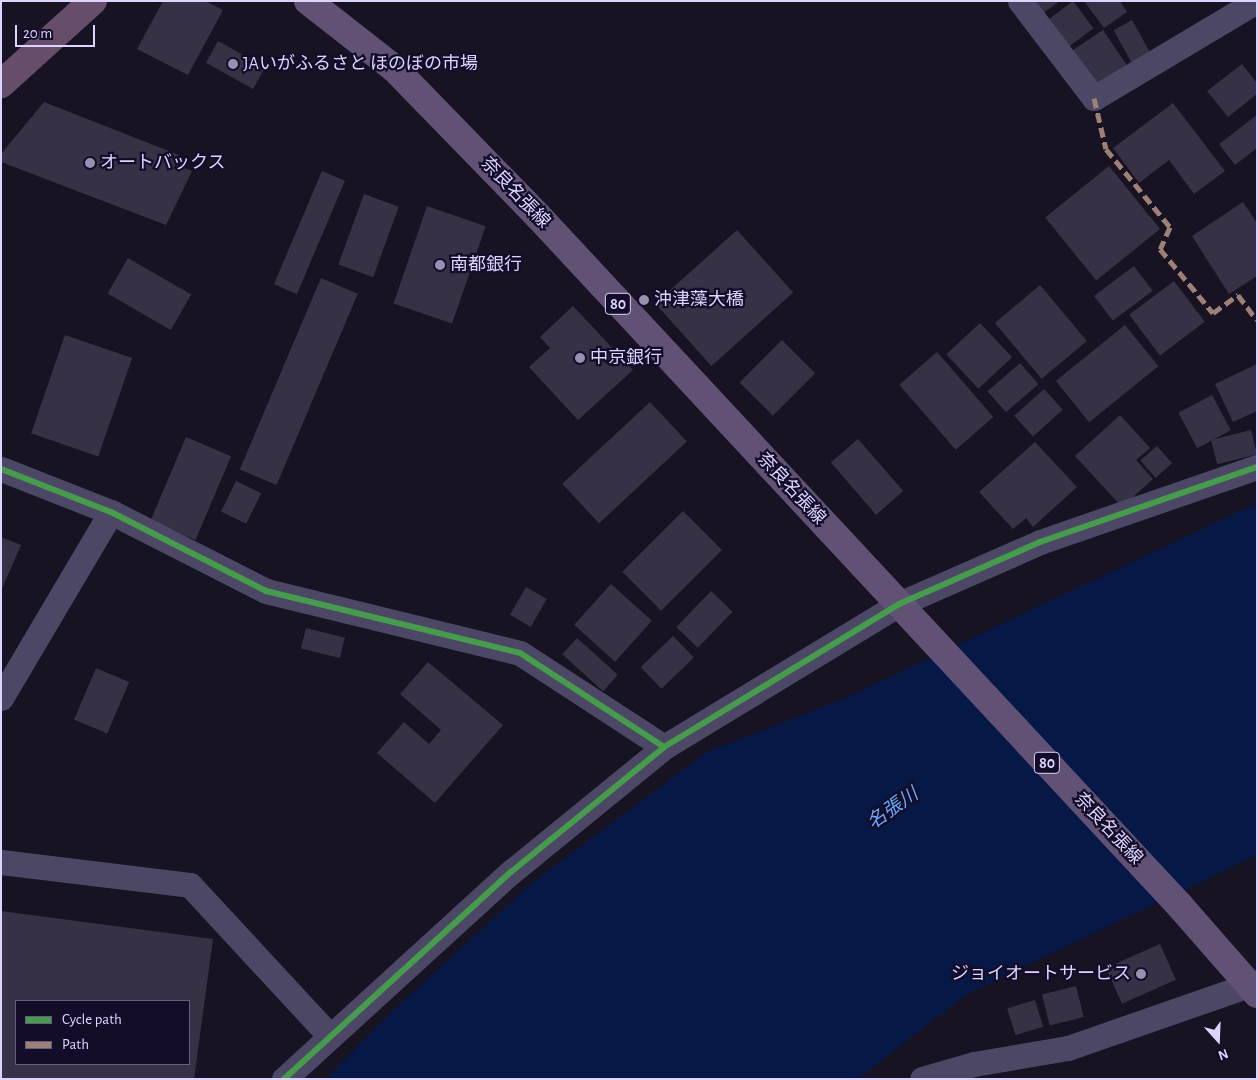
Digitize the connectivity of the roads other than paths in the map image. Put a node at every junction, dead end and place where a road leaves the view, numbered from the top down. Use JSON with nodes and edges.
{"nodes":[{"id":1,"x":93,"y":1,"type":"edge"},
{"id":2,"x":308,"y":1,"type":"edge"},
{"id":3,"x":1020,"y":1,"type":"edge"},
{"id":4,"x":1257,"y":1,"type":"edge"},
{"id":5,"x":1,"y":84,"type":"edge"},
{"id":6,"x":1257,"y":467,"type":"edge"},
{"id":7,"x":1,"y":469,"type":"edge"},
{"id":8,"x":111,"y":512,"type":"junction"},
{"id":9,"x":907,"y":612,"type":"junction"},
{"id":10,"x":1,"y":698,"type":"edge"},
{"id":11,"x":664,"y":747,"type":"junction"},
{"id":12,"x":1,"y":862,"type":"edge"},
{"id":13,"x":1254,"y":988,"type":"edge"},
{"id":14,"x":330,"y":1036,"type":"junction"},
{"id":15,"x":284,"y":1079,"type":"edge"},
{"id":16,"x":922,"y":1079,"type":"edge"}],
"edges":[{"from":1,"to":5,"type":"highway"},
{"from":2,"to":9,"type":"main road","name":"奈良名張線","number":"80"},
{"from":3,"to":4,"type":"street"},
{"from":6,"to":9,"type":"street"},
{"from":7,"to":8,"type":"street"},
{"from":8,"to":10,"type":"street"},
{"from":8,"to":11,"type":"street"},
{"from":9,"to":11,"type":"street"},
{"from":9,"to":13,"type":"main road","name":"奈良名張線","number":"80"},
{"from":11,"to":14,"type":"street"},
{"from":12,"to":14,"type":"street"},
{"from":13,"to":16,"type":"street"},
{"from":14,"to":15,"type":"street"}]}
